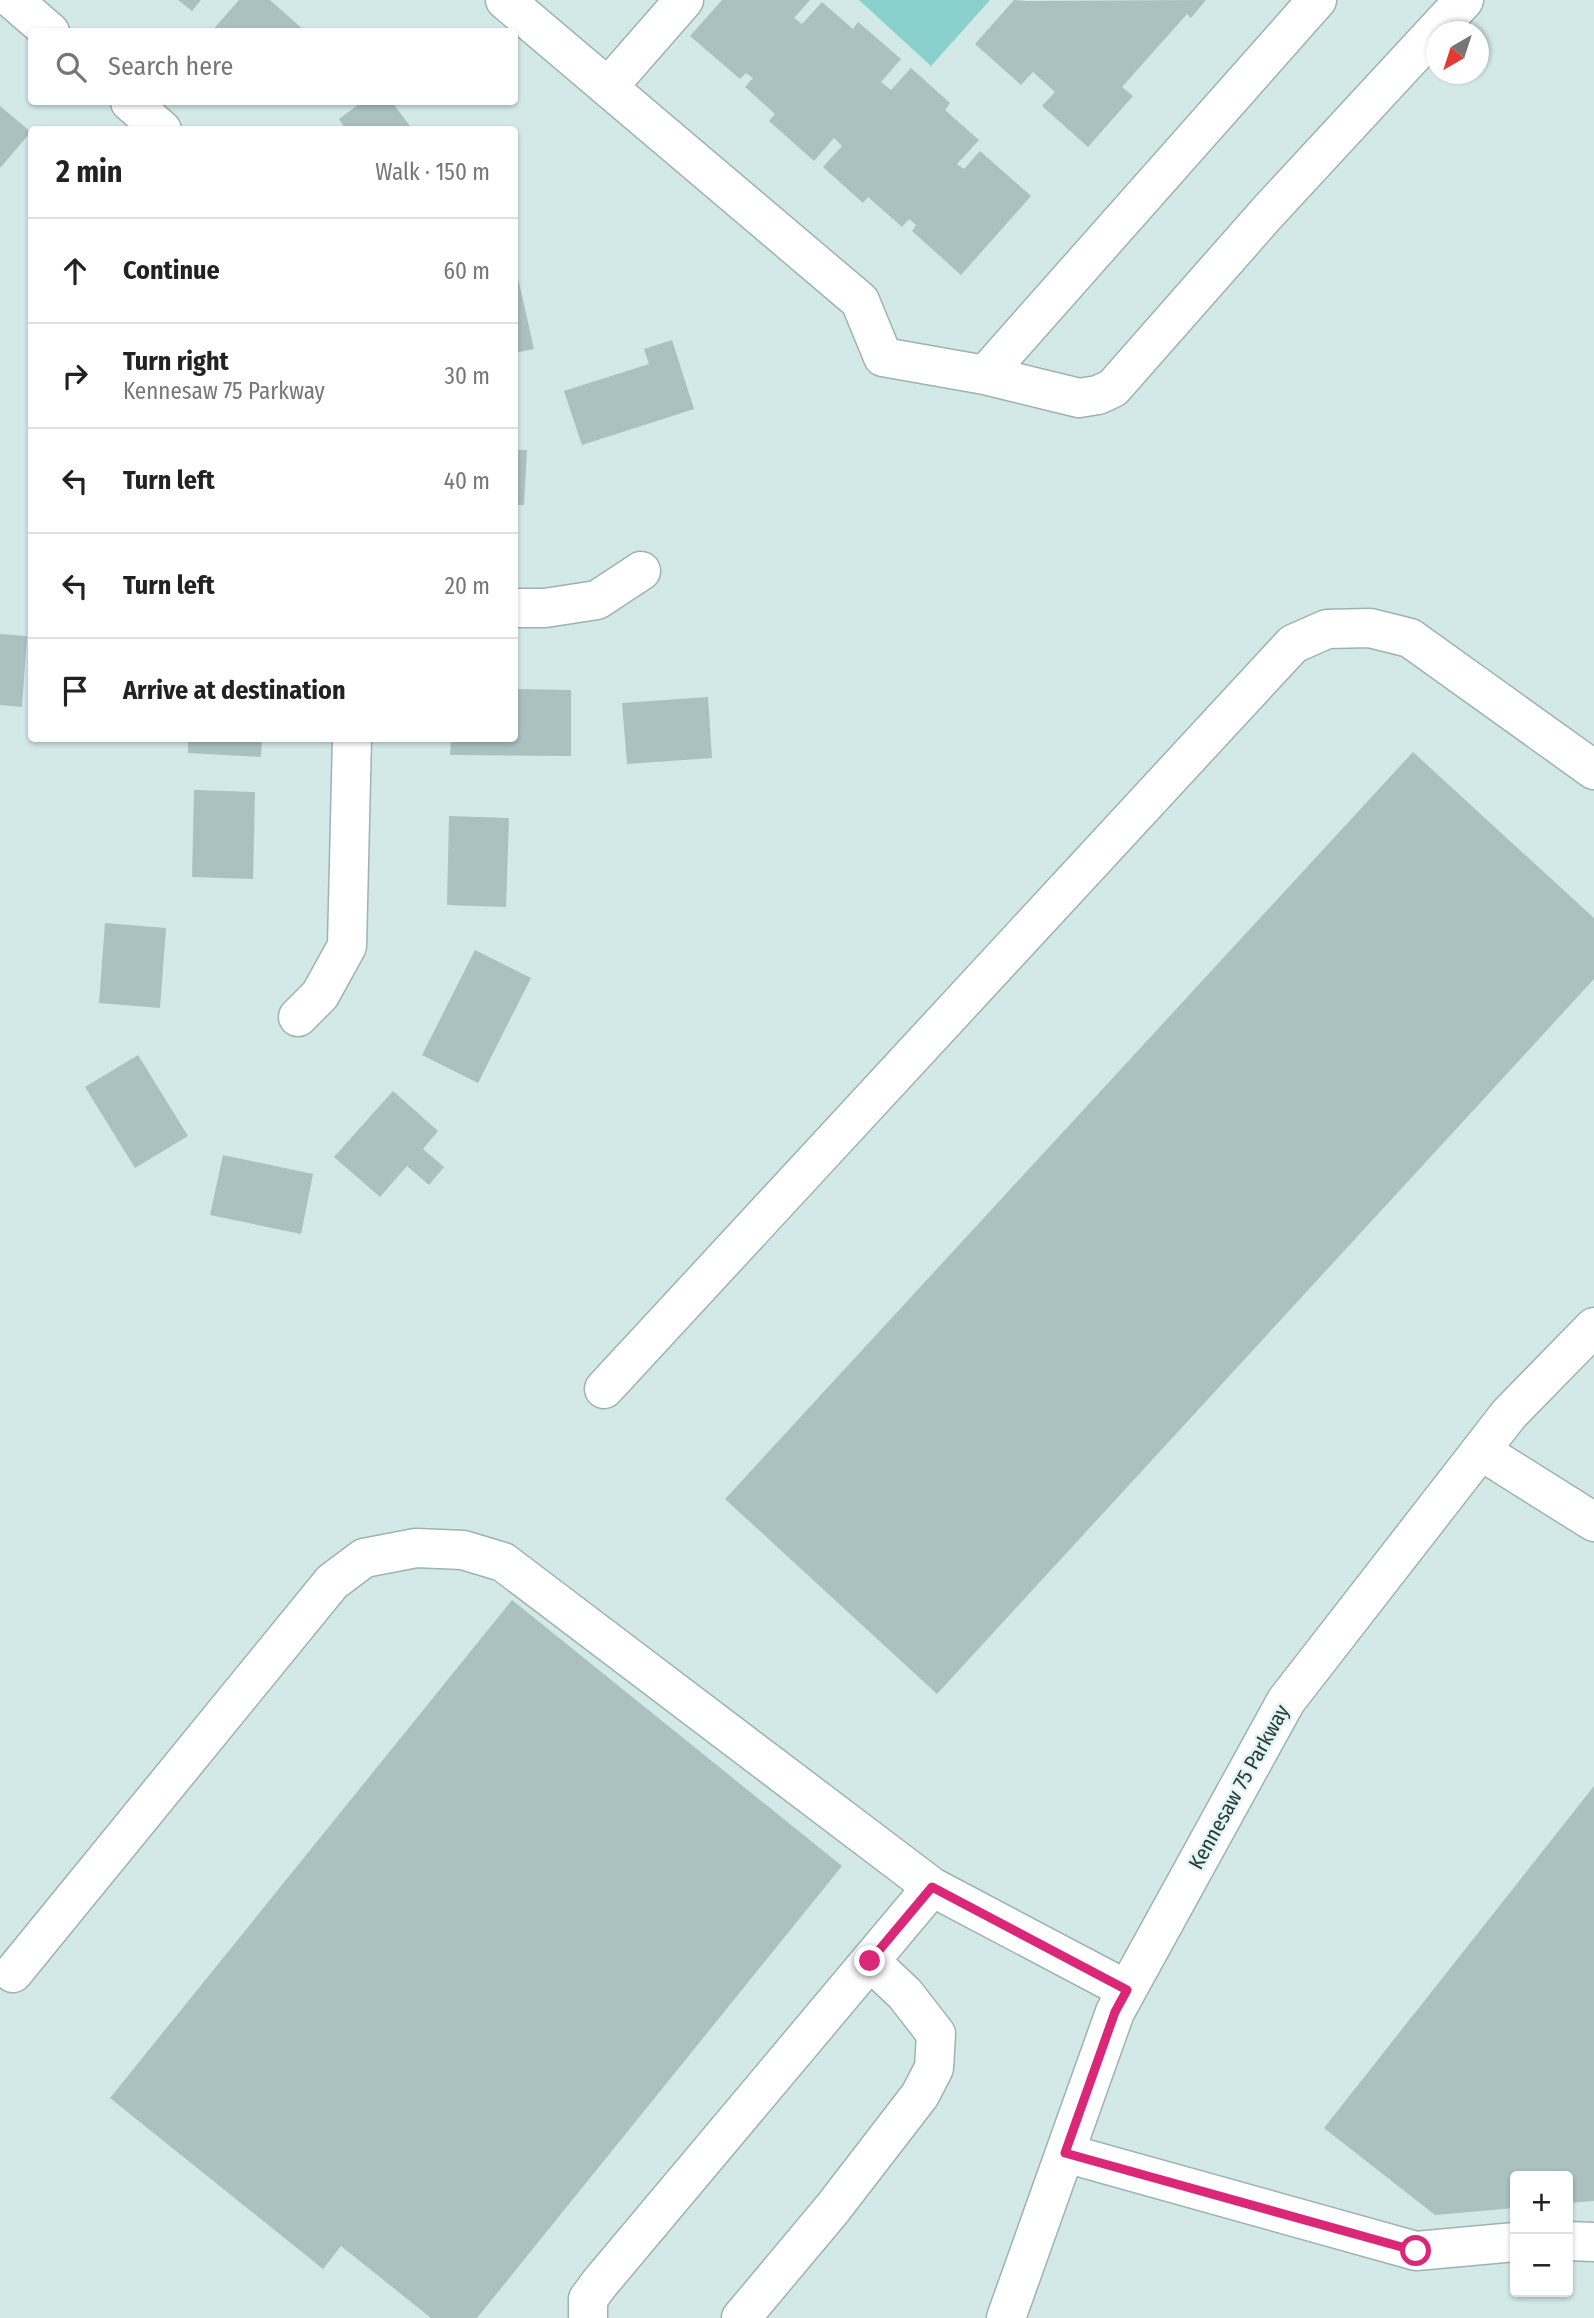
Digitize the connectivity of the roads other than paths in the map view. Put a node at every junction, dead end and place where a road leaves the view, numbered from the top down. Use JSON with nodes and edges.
{"nodes":[{"id":1,"x":13,"y":0,"type":"edge"},
{"id":2,"x":505,"y":0,"type":"edge"},
{"id":3,"x":684,"y":0,"type":"edge"},
{"id":4,"x":1317,"y":0,"type":"edge"},
{"id":5,"x":1464,"y":0,"type":"edge"},
{"id":6,"x":45,"y":28,"type":"edge"},
{"id":7,"x":608,"y":87,"type":"junction"},
{"id":8,"x":133,"y":105,"type":"edge"},
{"id":9,"x":157,"y":126,"type":"edge"},
{"id":10,"x":985,"y":375,"type":"junction"},
{"id":11,"x":641,"y":571,"type":"dead end"},
{"id":12,"x":518,"y":608,"type":"edge"},
{"id":13,"x":352,"y":742,"type":"edge"},
{"id":14,"x":1594,"y":770,"type":"edge"},
{"id":15,"x":298,"y":1017,"type":"dead end"},
{"id":16,"x":1594,"y":1327,"type":"edge"},
{"id":17,"x":604,"y":1389,"type":"dead end"},
{"id":18,"x":1481,"y":1451,"type":"junction"},
{"id":19,"x":1594,"y":1521,"type":"edge"},
{"id":20,"x":932,"y":1887,"type":"junction"},
{"id":21,"x":870,"y":1961,"type":"junction"},
{"id":22,"x":13,"y":1973,"type":"dead end"},
{"id":23,"x":1127,"y":1990,"type":"junction"},
{"id":24,"x":1065,"y":2153,"type":"junction"},
{"id":25,"x":1573,"y":2241,"type":"edge"},
{"id":26,"x":1510,"y":2242,"type":"edge"},
{"id":27,"x":1594,"y":2242,"type":"edge"},
{"id":28,"x":588,"y":2318,"type":"edge"},
{"id":29,"x":741,"y":2318,"type":"edge"},
{"id":30,"x":1006,"y":2318,"type":"edge"}],
"edges":[{"from":1,"to":6,"type":"street"},
{"from":2,"to":7,"type":"street"},
{"from":3,"to":7,"type":"street"},
{"from":4,"to":10,"type":"street"},
{"from":5,"to":10,"type":"street"},
{"from":7,"to":10,"type":"street"},
{"from":8,"to":9,"type":"street"},
{"from":11,"to":12,"type":"street"},
{"from":13,"to":15,"type":"street"},
{"from":14,"to":17,"type":"street"},
{"from":16,"to":18,"type":"street","name":"Kennesaw 75 Parkway"},
{"from":18,"to":19,"type":"street"},
{"from":18,"to":23,"type":"street","name":"Kennesaw 75 Parkway"},
{"from":20,"to":21,"type":"street"},
{"from":20,"to":22,"type":"street"},
{"from":20,"to":23,"type":"street"},
{"from":21,"to":28,"type":"street"},
{"from":21,"to":29,"type":"street"},
{"from":23,"to":24,"type":"street","name":"Kennesaw 75 Parkway"},
{"from":24,"to":26,"type":"street"},
{"from":24,"to":30,"type":"street","name":"Kennesaw 75 Parkway"},
{"from":25,"to":27,"type":"street"}]}
